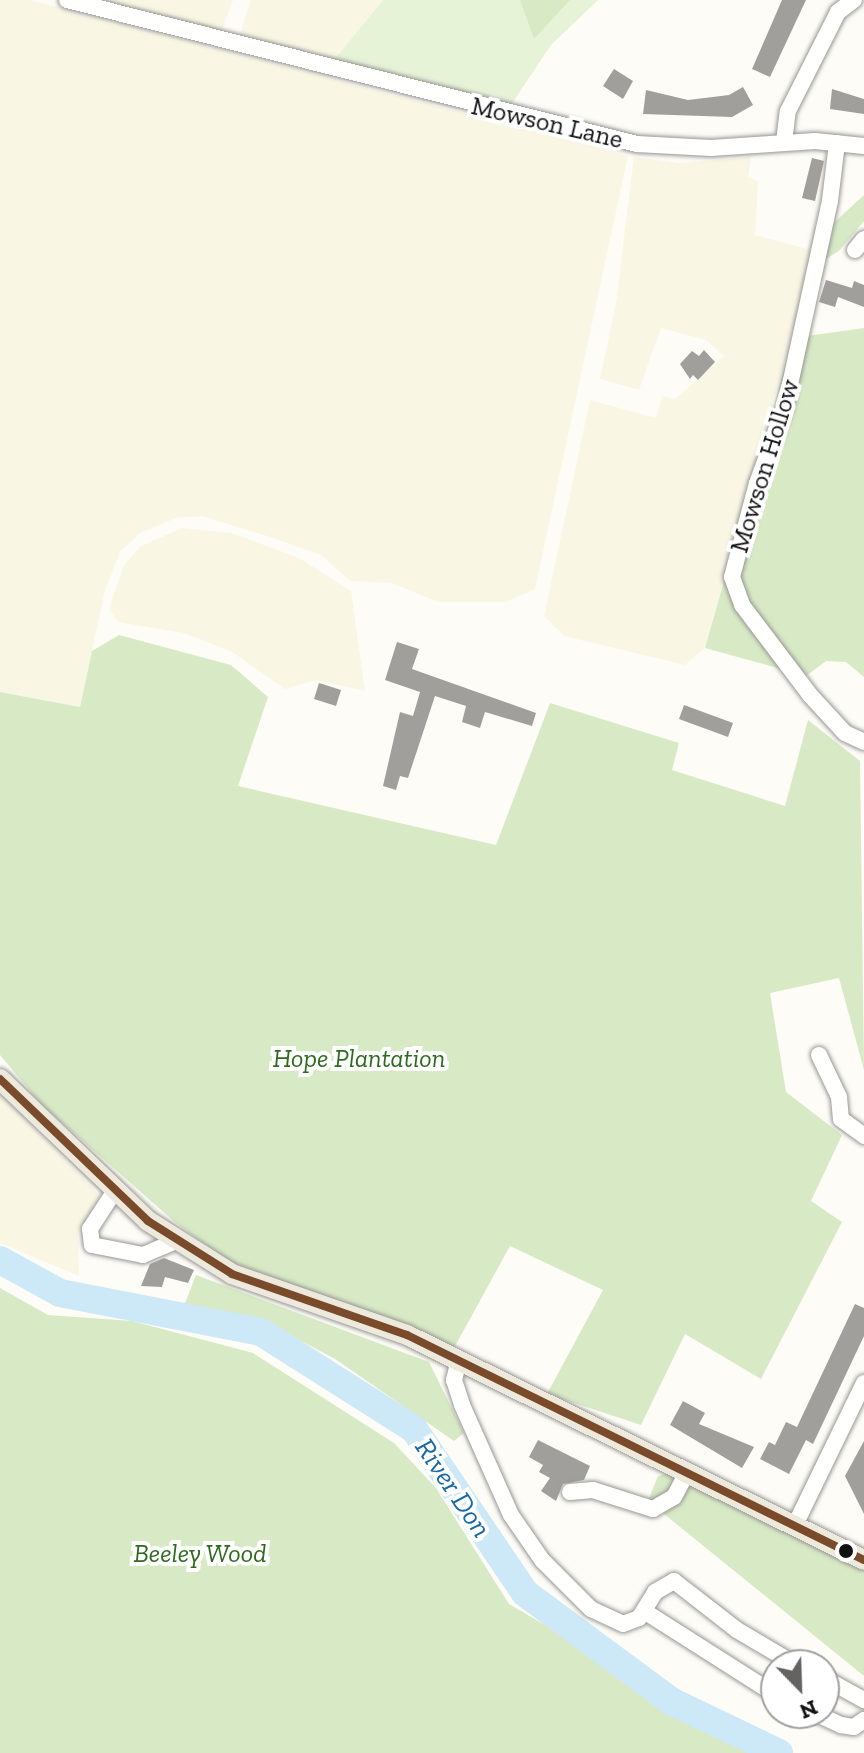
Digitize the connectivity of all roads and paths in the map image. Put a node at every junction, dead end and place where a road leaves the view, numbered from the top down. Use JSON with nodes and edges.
{"nodes":[{"id":1,"x":67,"y":0,"type":"edge"},
{"id":2,"x":854,"y":0,"type":"edge"},
{"id":3,"x":784,"y":142,"type":"junction"},
{"id":4,"x":837,"y":143,"type":"junction"},
{"id":5,"x":864,"y":146,"type":"edge"},
{"id":6,"x":864,"y":742,"type":"edge"},
{"id":7,"x":819,"y":1055,"type":"dead end"},
{"id":8,"x":0,"y":1079,"type":"edge"},
{"id":9,"x":864,"y":1136,"type":"edge"},
{"id":10,"x":114,"y":1192,"type":"junction"},
{"id":11,"x":176,"y":1241,"type":"junction"},
{"id":12,"x":459,"y":1360,"type":"junction"},
{"id":13,"x":864,"y":1383,"type":"edge"},
{"id":14,"x":687,"y":1473,"type":"junction"},
{"id":15,"x":570,"y":1492,"type":"dead end"},
{"id":16,"x":794,"y":1527,"type":"junction"},
{"id":17,"x":864,"y":1560,"type":"edge"},
{"id":18,"x":644,"y":1611,"type":"junction"},
{"id":19,"x":769,"y":1649,"type":"edge"},
{"id":20,"x":760,"y":1685,"type":"edge"},
{"id":21,"x":840,"y":1687,"type":"edge"},
{"id":22,"x":864,"y":1700,"type":"edge"},
{"id":23,"x":864,"y":1720,"type":"edge"},
{"id":24,"x":840,"y":1725,"type":"edge"}],
"edges":[{"from":1,"to":3,"type":"street","name":"Mowson Lane"},
{"from":2,"to":3,"type":"street"},
{"from":3,"to":4,"type":"street","name":"Mowson Lane"},
{"from":4,"to":5,"type":"street","name":"Mowson Lane"},
{"from":4,"to":6,"type":"street","name":"Mowson Hollow"},
{"from":7,"to":9,"type":"street"},
{"from":8,"to":10,"type":"main road"},
{"from":10,"to":11,"type":"main road"},
{"from":10,"to":11,"type":"street"},
{"from":11,"to":12,"type":"main road"},
{"from":12,"to":14,"type":"main road"},
{"from":12,"to":18,"type":"street"},
{"from":13,"to":16,"type":"street"},
{"from":14,"to":15,"type":"street"},
{"from":14,"to":16,"type":"main road"},
{"from":16,"to":17,"type":"main road"},
{"from":18,"to":19,"type":"street"},
{"from":18,"to":20,"type":"street"},
{"from":21,"to":22,"type":"street"},
{"from":23,"to":24,"type":"street"}]}
